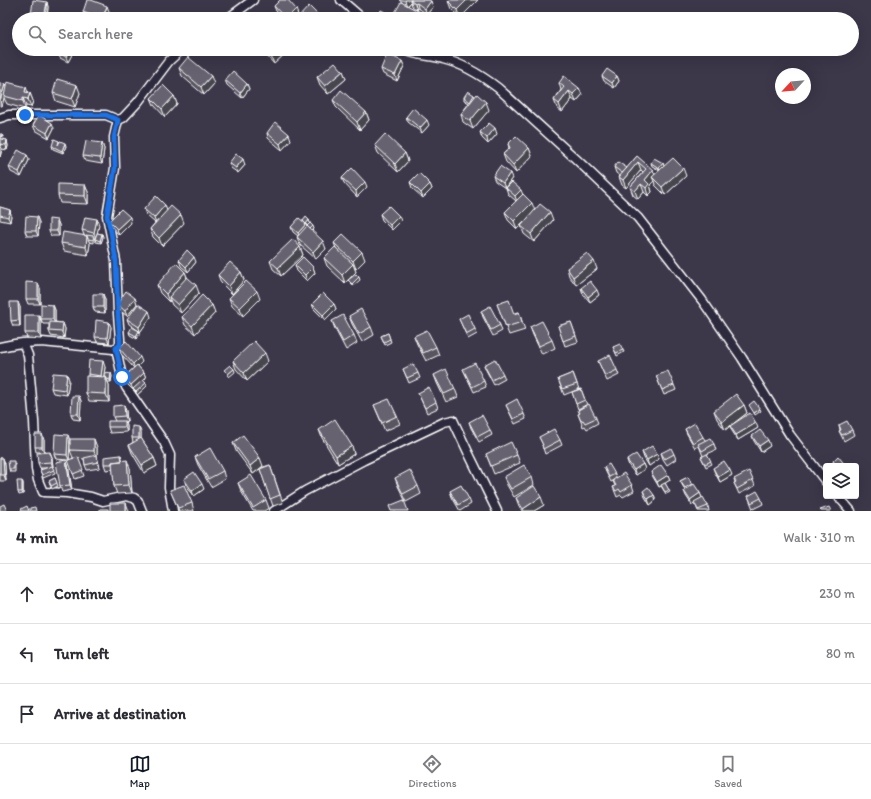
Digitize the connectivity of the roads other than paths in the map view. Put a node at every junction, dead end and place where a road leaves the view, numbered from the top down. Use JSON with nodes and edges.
{"nodes":[{"id":1,"x":253,"y":0,"type":"edge"},
{"id":2,"x":341,"y":0,"type":"edge"},
{"id":3,"x":237,"y":12,"type":"edge"},
{"id":4,"x":355,"y":12,"type":"edge"},
{"id":5,"x":174,"y":56,"type":"edge"},
{"id":6,"x":429,"y":56,"type":"edge"},
{"id":7,"x":0,"y":118,"type":"edge"},
{"id":8,"x":118,"y":120,"type":"junction"},
{"id":9,"x":23,"y":343,"type":"junction"},
{"id":10,"x":0,"y":348,"type":"edge"},
{"id":11,"x":116,"y":348,"type":"junction"},
{"id":12,"x":823,"y":478,"type":"edge"},
{"id":13,"x":841,"y":499,"type":"edge"},
{"id":14,"x":142,"y":511,"type":"edge"},
{"id":15,"x":172,"y":511,"type":"edge"},
{"id":16,"x":274,"y":511,"type":"edge"},
{"id":17,"x":497,"y":511,"type":"edge"},
{"id":18,"x":851,"y":511,"type":"edge"}],
"edges":[{"from":1,"to":3,"type":"street"},
{"from":2,"to":4,"type":"street"},
{"from":5,"to":8,"type":"street"},
{"from":6,"to":12,"type":"street"},
{"from":7,"to":8,"type":"street"},
{"from":8,"to":11,"type":"street"},
{"from":9,"to":10,"type":"street"},
{"from":9,"to":11,"type":"street"},
{"from":9,"to":14,"type":"street"},
{"from":11,"to":15,"type":"street"},
{"from":13,"to":18,"type":"street"},
{"from":16,"to":17,"type":"street"}]}
